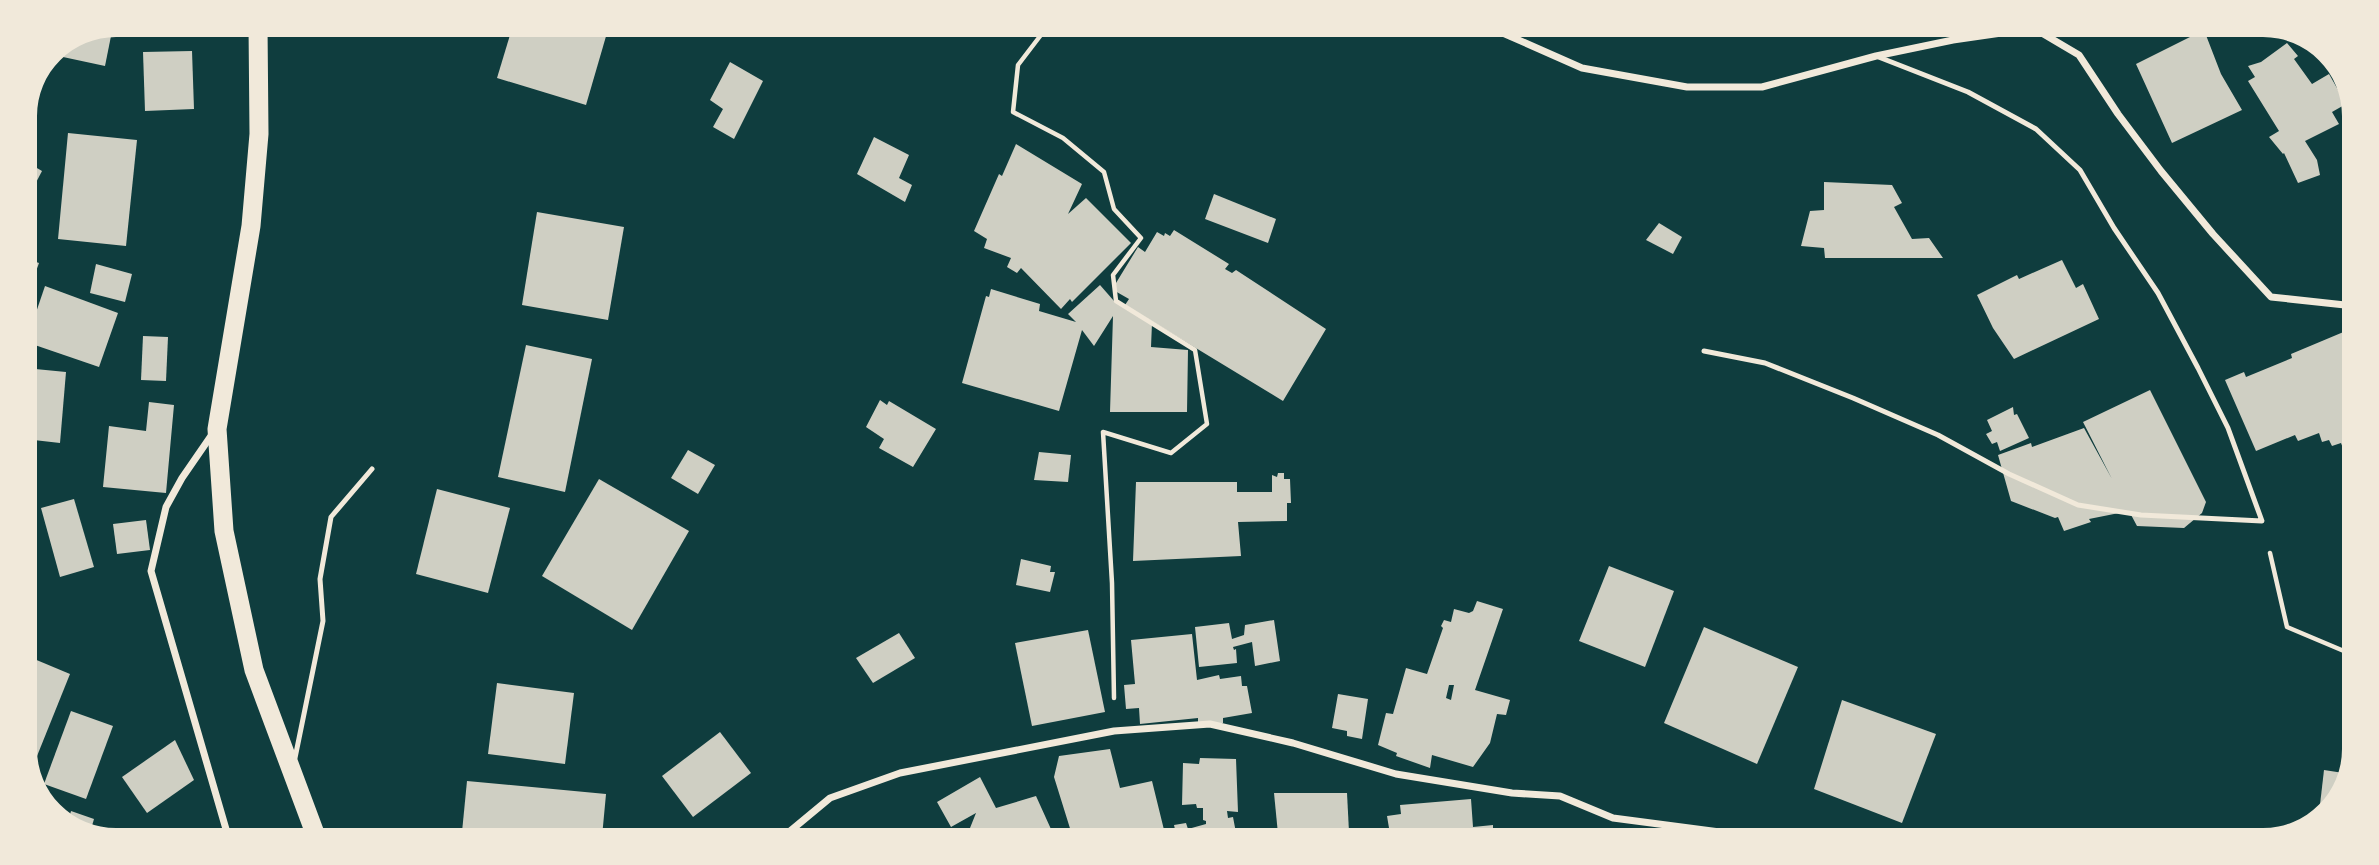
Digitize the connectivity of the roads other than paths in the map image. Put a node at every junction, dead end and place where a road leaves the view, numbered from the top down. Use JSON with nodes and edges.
{"nodes":[{"id":1,"x":258,"y":37,"type":"edge"},
{"id":2,"x":1512,"y":37,"type":"edge"},
{"id":3,"x":1974,"y":37,"type":"edge"},
{"id":4,"x":2049,"y":37,"type":"edge"},
{"id":5,"x":1875,"y":56,"type":"junction"},
{"id":6,"x":2342,"y":305,"type":"edge"},
{"id":7,"x":1704,"y":351,"type":"dead end"},
{"id":8,"x":216,"y":429,"type":"junction"},
{"id":9,"x":372,"y":469,"type":"dead end"},
{"id":10,"x":292,"y":771,"type":"junction"},
{"id":11,"x":226,"y":828,"type":"edge"},
{"id":12,"x":313,"y":828,"type":"edge"},
{"id":13,"x":794,"y":828,"type":"edge"},
{"id":14,"x":1689,"y":828,"type":"edge"}],
"edges":[{"from":1,"to":8,"type":"highway"},
{"from":2,"to":5,"type":"street"},
{"from":3,"to":5,"type":"street"},
{"from":4,"to":6,"type":"street"},
{"from":5,"to":7,"type":"lane"},
{"from":8,"to":10,"type":"highway"},
{"from":8,"to":11,"type":"street"},
{"from":9,"to":10,"type":"lane"},
{"from":10,"to":12,"type":"highway"},
{"from":13,"to":14,"type":"street"}]}
